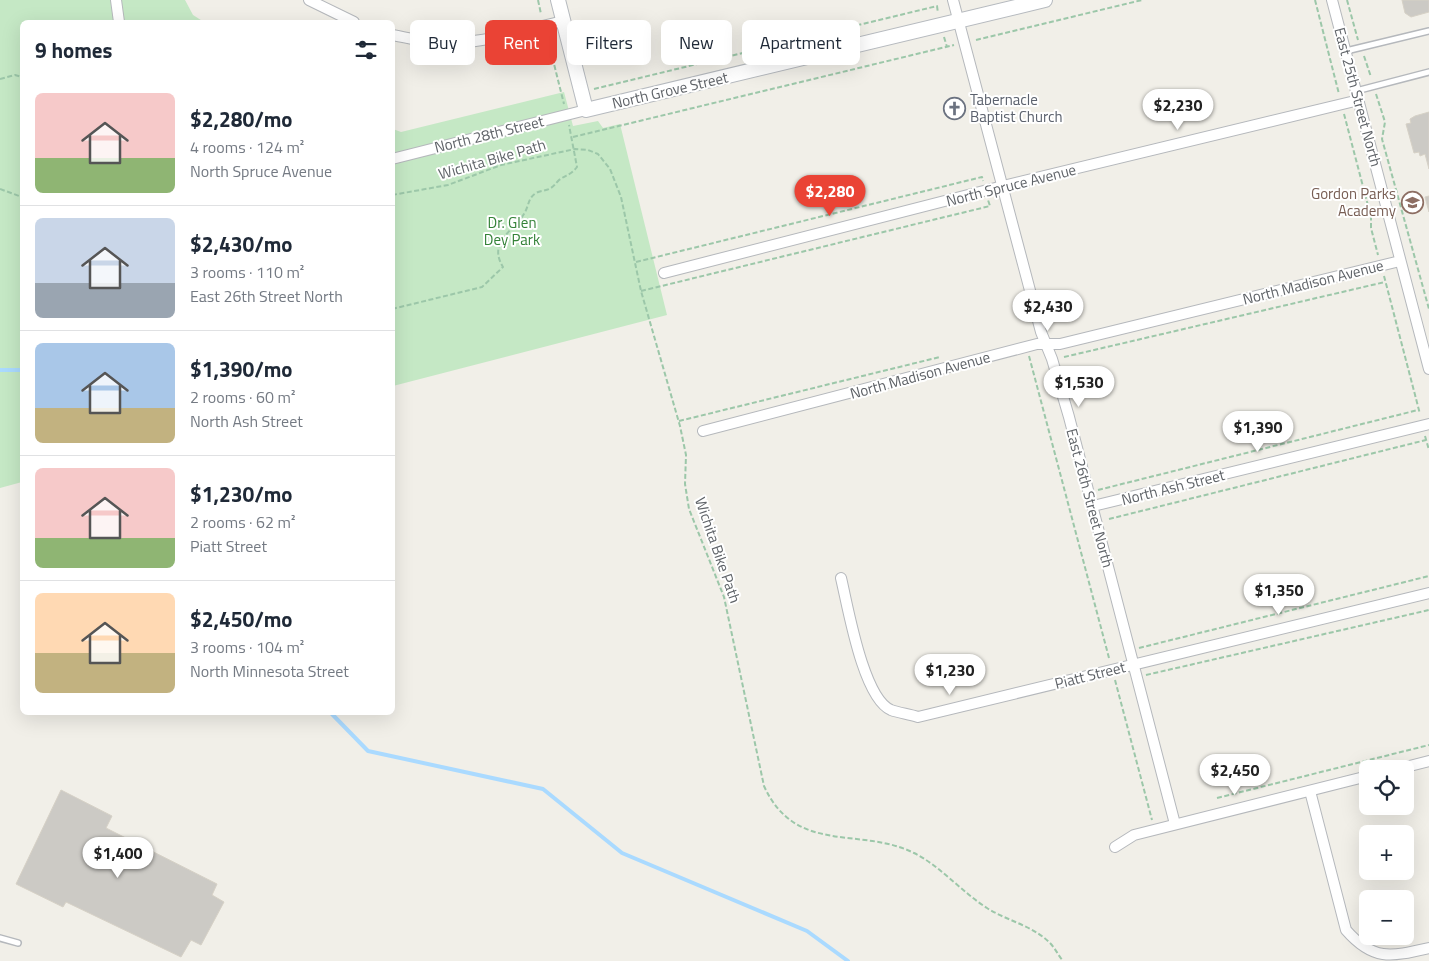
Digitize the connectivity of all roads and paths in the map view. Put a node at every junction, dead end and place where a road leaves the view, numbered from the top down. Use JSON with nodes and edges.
{"nodes":[{"id":1,"x":116,"y":0,"type":"edge"},
{"id":2,"x":309,"y":0,"type":"edge"},
{"id":3,"x":538,"y":0,"type":"edge"},
{"id":4,"x":558,"y":0,"type":"edge"},
{"id":5,"x":953,"y":0,"type":"edge"},
{"id":6,"x":1045,"y":0,"type":"edge"},
{"id":7,"x":1142,"y":0,"type":"edge"},
{"id":8,"x":1315,"y":0,"type":"edge"},
{"id":9,"x":1332,"y":0,"type":"edge"},
{"id":10,"x":1347,"y":0,"type":"edge"},
{"id":11,"x":119,"y":20,"type":"edge"},
{"id":12,"x":350,"y":20,"type":"edge"},
{"id":13,"x":543,"y":20,"type":"edge"},
{"id":14,"x":563,"y":21,"type":"junction"},
{"id":15,"x":958,"y":21,"type":"junction"},
{"id":16,"x":557,"y":22,"type":"edge"},
{"id":17,"x":942,"y":25,"type":"junction"},
{"id":18,"x":1429,"y":31,"type":"edge"},
{"id":19,"x":395,"y":35,"type":"edge"},
{"id":20,"x":485,"y":39,"type":"edge"},
{"id":21,"x":964,"y":43,"type":"junction"},
{"id":22,"x":947,"y":47,"type":"junction"},
{"id":23,"x":1361,"y":48,"type":"junction"},
{"id":24,"x":1346,"y":51,"type":"junction"},
{"id":25,"x":554,"y":65,"type":"edge"},
{"id":26,"x":1429,"y":72,"type":"edge"},
{"id":27,"x":20,"y":76,"type":"edge"},
{"id":28,"x":0,"y":80,"type":"edge"},
{"id":29,"x":1374,"y":86,"type":"junction"},
{"id":30,"x":581,"y":92,"type":"junction"},
{"id":31,"x":1357,"y":96,"type":"junction"},
{"id":32,"x":1342,"y":104,"type":"junction"},
{"id":33,"x":586,"y":110,"type":"junction"},
{"id":34,"x":567,"y":114,"type":"junction"},
{"id":35,"x":573,"y":137,"type":"junction"},
{"id":36,"x":575,"y":149,"type":"junction"},
{"id":37,"x":395,"y":158,"type":"edge"},
{"id":38,"x":1003,"y":186,"type":"junction"},
{"id":39,"x":0,"y":190,"type":"edge"},
{"id":40,"x":395,"y":194,"type":"edge"},
{"id":41,"x":20,"y":196,"type":"edge"},
{"id":42,"x":1400,"y":260,"type":"junction"},
{"id":43,"x":1381,"y":265,"type":"junction"},
{"id":44,"x":664,"y":273,"type":"dead end"},
{"id":45,"x":1385,"y":282,"type":"junction"},
{"id":46,"x":395,"y":308,"type":"edge"},
{"id":47,"x":1429,"y":309,"type":"edge"},
{"id":48,"x":1425,"y":335,"type":"edge"},
{"id":49,"x":1046,"y":344,"type":"junction"},
{"id":50,"x":1027,"y":347,"type":"junction"},
{"id":51,"x":948,"y":355,"type":"dead end"},
{"id":52,"x":1059,"y":356,"type":"dead end"},
{"id":53,"x":1429,"y":369,"type":"edge"},
{"id":54,"x":1418,"y":410,"type":"junction"},
{"id":55,"x":679,"y":421,"type":"junction"},
{"id":56,"x":1426,"y":425,"type":"edge"},
{"id":57,"x":702,"y":431,"type":"dead end"},
{"id":58,"x":1426,"y":440,"type":"junction"},
{"id":59,"x":1429,"y":451,"type":"edge"},
{"id":60,"x":1098,"y":490,"type":"dead end"},
{"id":61,"x":1092,"y":506,"type":"junction"},
{"id":62,"x":1108,"y":519,"type":"dead end"},
{"id":63,"x":841,"y":578,"type":"dead end"},
{"id":64,"x":1429,"y":592,"type":"edge"},
{"id":65,"x":1134,"y":664,"type":"junction"},
{"id":66,"x":1112,"y":670,"type":"junction"},
{"id":67,"x":1429,"y":745,"type":"edge"},
{"id":68,"x":1429,"y":761,"type":"edge"},
{"id":69,"x":1414,"y":765,"type":"edge"},
{"id":70,"x":1359,"y":778,"type":"edge"},
{"id":71,"x":1310,"y":791,"type":"junction"},
{"id":72,"x":1217,"y":798,"type":"dead end"},
{"id":73,"x":1152,"y":820,"type":"dead end"},
{"id":74,"x":1175,"y":824,"type":"junction"},
{"id":75,"x":1116,"y":847,"type":"dead end"},
{"id":76,"x":0,"y":938,"type":"edge"},
{"id":77,"x":18,"y":943,"type":"dead end"},
{"id":78,"x":1429,"y":948,"type":"edge"},
{"id":79,"x":1063,"y":961,"type":"edge"}],
"edges":[{"from":1,"to":11,"type":"street"},
{"from":2,"to":12,"type":"street"},
{"from":3,"to":13,"type":"path"},
{"from":4,"to":14,"type":"street"},
{"from":5,"to":15,"type":"street","name":"East 26th Street North"},
{"from":6,"to":15,"type":"street","name":"North Grove Street"},
{"from":7,"to":21,"type":"path"},
{"from":8,"to":32,"type":"path"},
{"from":9,"to":24,"type":"street","name":"East 25th Street North"},
{"from":10,"to":23,"type":"path"},
{"from":14,"to":16,"type":"street"},
{"from":14,"to":30,"type":"street"},
{"from":15,"to":17,"type":"street","name":"North Grove Street"},
{"from":15,"to":21,"type":"street","name":"East 26th Street North"},
{"from":17,"to":22,"type":"path"},
{"from":17,"to":30,"type":"path"},
{"from":17,"to":33,"type":"street","name":"North Grove Street"},
{"from":18,"to":23,"type":"lane"},
{"from":19,"to":20,"type":"street"},
{"from":21,"to":22,"type":"path"},
{"from":21,"to":38,"type":"street","name":"East 26th Street North"},
{"from":22,"to":35,"type":"path"},
{"from":23,"to":24,"type":"lane"},
{"from":23,"to":29,"type":"path"},
{"from":24,"to":31,"type":"street","name":"East 25th Street North"},
{"from":25,"to":34,"type":"path"},
{"from":26,"to":29,"type":"lane"},
{"from":27,"to":28,"type":"path"},
{"from":29,"to":31,"type":"lane"},
{"from":29,"to":47,"type":"path"},
{"from":30,"to":33,"type":"street"},
{"from":31,"to":32,"type":"street","name":"North Spruce Avenue"},
{"from":31,"to":42,"type":"street","name":"East 25th Street North"},
{"from":32,"to":38,"type":"street","name":"North Spruce Avenue"},
{"from":32,"to":43,"type":"path"},
{"from":33,"to":34,"type":"street","name":"North 28th Street"},
{"from":34,"to":35,"type":"path"},
{"from":34,"to":37,"type":"street","name":"North 28th Street"},
{"from":35,"to":36,"type":"path"},
{"from":36,"to":40,"type":"path","name":"Wichita Bike Path"},
{"from":36,"to":46,"type":"path"},
{"from":36,"to":55,"type":"path","name":"Wichita Bike Path"},
{"from":38,"to":44,"type":"street","name":"North Spruce Avenue"},
{"from":38,"to":49,"type":"street","name":"East 26th Street North"},
{"from":39,"to":41,"type":"path"},
{"from":42,"to":43,"type":"street","name":"North Madison Avenue"},
{"from":42,"to":48,"type":"street","name":"East 25th Street North"},
{"from":43,"to":45,"type":"path"},
{"from":43,"to":49,"type":"street","name":"North Madison Avenue"},
{"from":45,"to":52,"type":"path"},
{"from":45,"to":54,"type":"path"},
{"from":48,"to":53,"type":"street","name":"East 25th Street North"},
{"from":49,"to":50,"type":"street","name":"North Madison Avenue"},
{"from":49,"to":61,"type":"street","name":"East 26th Street North"},
{"from":50,"to":57,"type":"street","name":"North Madison Avenue"},
{"from":50,"to":66,"type":"path"},
{"from":51,"to":55,"type":"path"},
{"from":54,"to":56,"type":"path"},
{"from":54,"to":60,"type":"path"},
{"from":55,"to":79,"type":"path","name":"Wichita Bike Path"},
{"from":56,"to":58,"type":"path"},
{"from":56,"to":61,"type":"street","name":"North Ash Street"},
{"from":58,"to":59,"type":"path"},
{"from":58,"to":62,"type":"path"},
{"from":61,"to":65,"type":"street","name":"East 26th Street North"},
{"from":63,"to":66,"type":"street","name":"Piatt Street"},
{"from":64,"to":65,"type":"street","name":"Piatt Street"},
{"from":65,"to":66,"type":"street","name":"Piatt Street"},
{"from":65,"to":74,"type":"street","name":"East 26th Street North"},
{"from":66,"to":73,"type":"path"},
{"from":67,"to":72,"type":"path"},
{"from":68,"to":69,"type":"street"},
{"from":70,"to":71,"type":"street"},
{"from":71,"to":74,"type":"street"},
{"from":71,"to":78,"type":"street"},
{"from":74,"to":75,"type":"street"},
{"from":76,"to":77,"type":"lane"}]}
